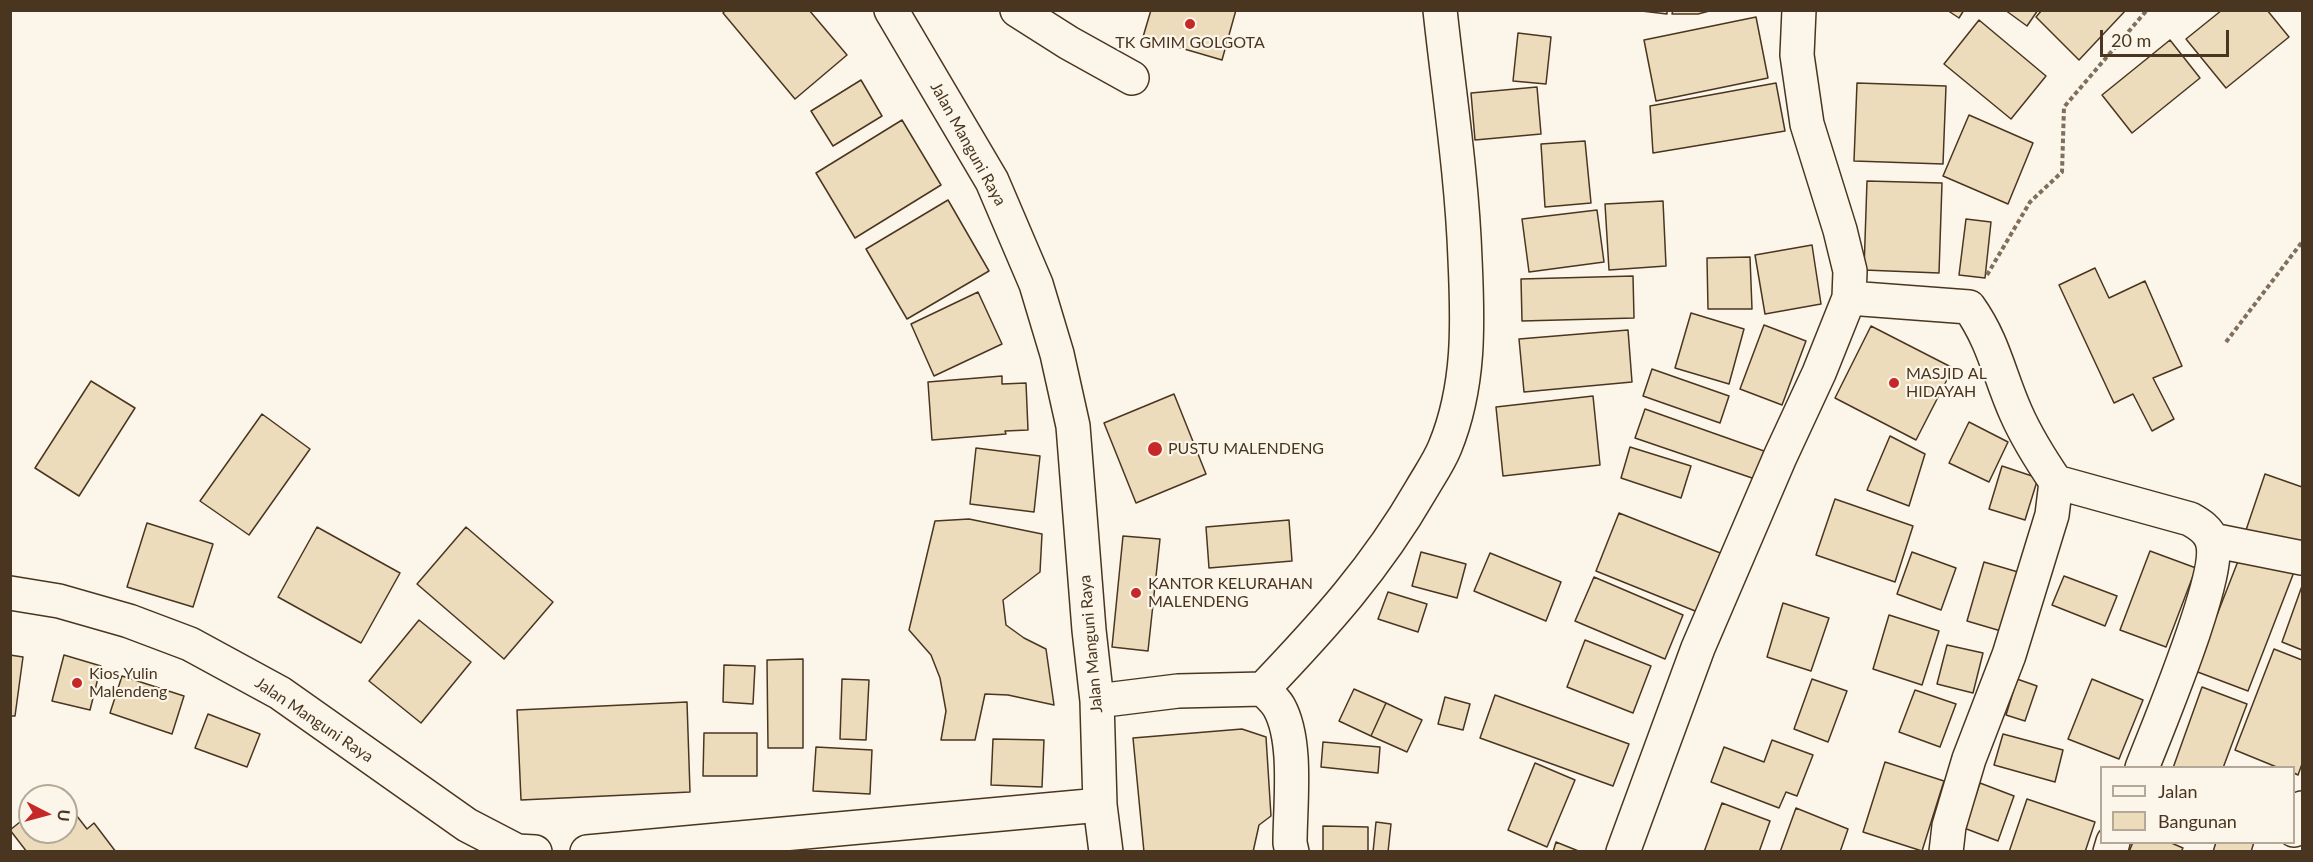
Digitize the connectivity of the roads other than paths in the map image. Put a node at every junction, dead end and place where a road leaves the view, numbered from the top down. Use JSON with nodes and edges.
{"nodes":[{"id":1,"x":891,"y":10,"type":"edge"},
{"id":2,"x":1017,"y":10,"type":"edge"},
{"id":3,"x":1440,"y":10,"type":"edge"},
{"id":4,"x":1799,"y":10,"type":"edge"},
{"id":5,"x":1132,"y":78,"type":"dead end"},
{"id":6,"x":1849,"y":298,"type":"junction"},
{"id":7,"x":2056,"y":482,"type":"junction"},
{"id":8,"x":2212,"y":540,"type":"junction"},
{"id":9,"x":2302,"y":558,"type":"edge"},
{"id":10,"x":10,"y":592,"type":"edge"},
{"id":11,"x":1263,"y":689,"type":"junction"},
{"id":12,"x":1097,"y":701,"type":"junction"},
{"id":13,"x":2143,"y":766,"type":"edge"},
{"id":14,"x":1100,"y":805,"type":"junction"},
{"id":15,"x":2302,"y":808,"type":"edge"},
{"id":16,"x":2295,"y":827,"type":"edge"},
{"id":17,"x":1291,"y":847,"type":"edge"},
{"id":18,"x":517,"y":851,"type":"edge"},
{"id":19,"x":535,"y":852,"type":"edge"},
{"id":20,"x":587,"y":852,"type":"edge"},
{"id":21,"x":1106,"y":852,"type":"edge"},
{"id":22,"x":1623,"y":852,"type":"edge"},
{"id":23,"x":1946,"y":852,"type":"edge"}],
"edges":[{"from":1,"to":12,"type":"street","name":"Jalan Manguni Raya"},
{"from":2,"to":5,"type":"street"},
{"from":3,"to":11,"type":"street"},
{"from":4,"to":6,"type":"street"},
{"from":6,"to":7,"type":"street"},
{"from":6,"to":22,"type":"street"},
{"from":7,"to":8,"type":"street"},
{"from":7,"to":23,"type":"street"},
{"from":8,"to":9,"type":"street"},
{"from":8,"to":13,"type":"street"},
{"from":10,"to":18,"type":"street","name":"Jalan Manguni Raya"},
{"from":11,"to":12,"type":"street"},
{"from":11,"to":17,"type":"street"},
{"from":12,"to":14,"type":"street","name":"Jalan Manguni Raya"},
{"from":14,"to":20,"type":"street"},
{"from":14,"to":21,"type":"street","name":"Jalan Manguni Raya"},
{"from":15,"to":16,"type":"street"},
{"from":18,"to":19,"type":"street","name":"Jalan Manguni Raya"}]}
